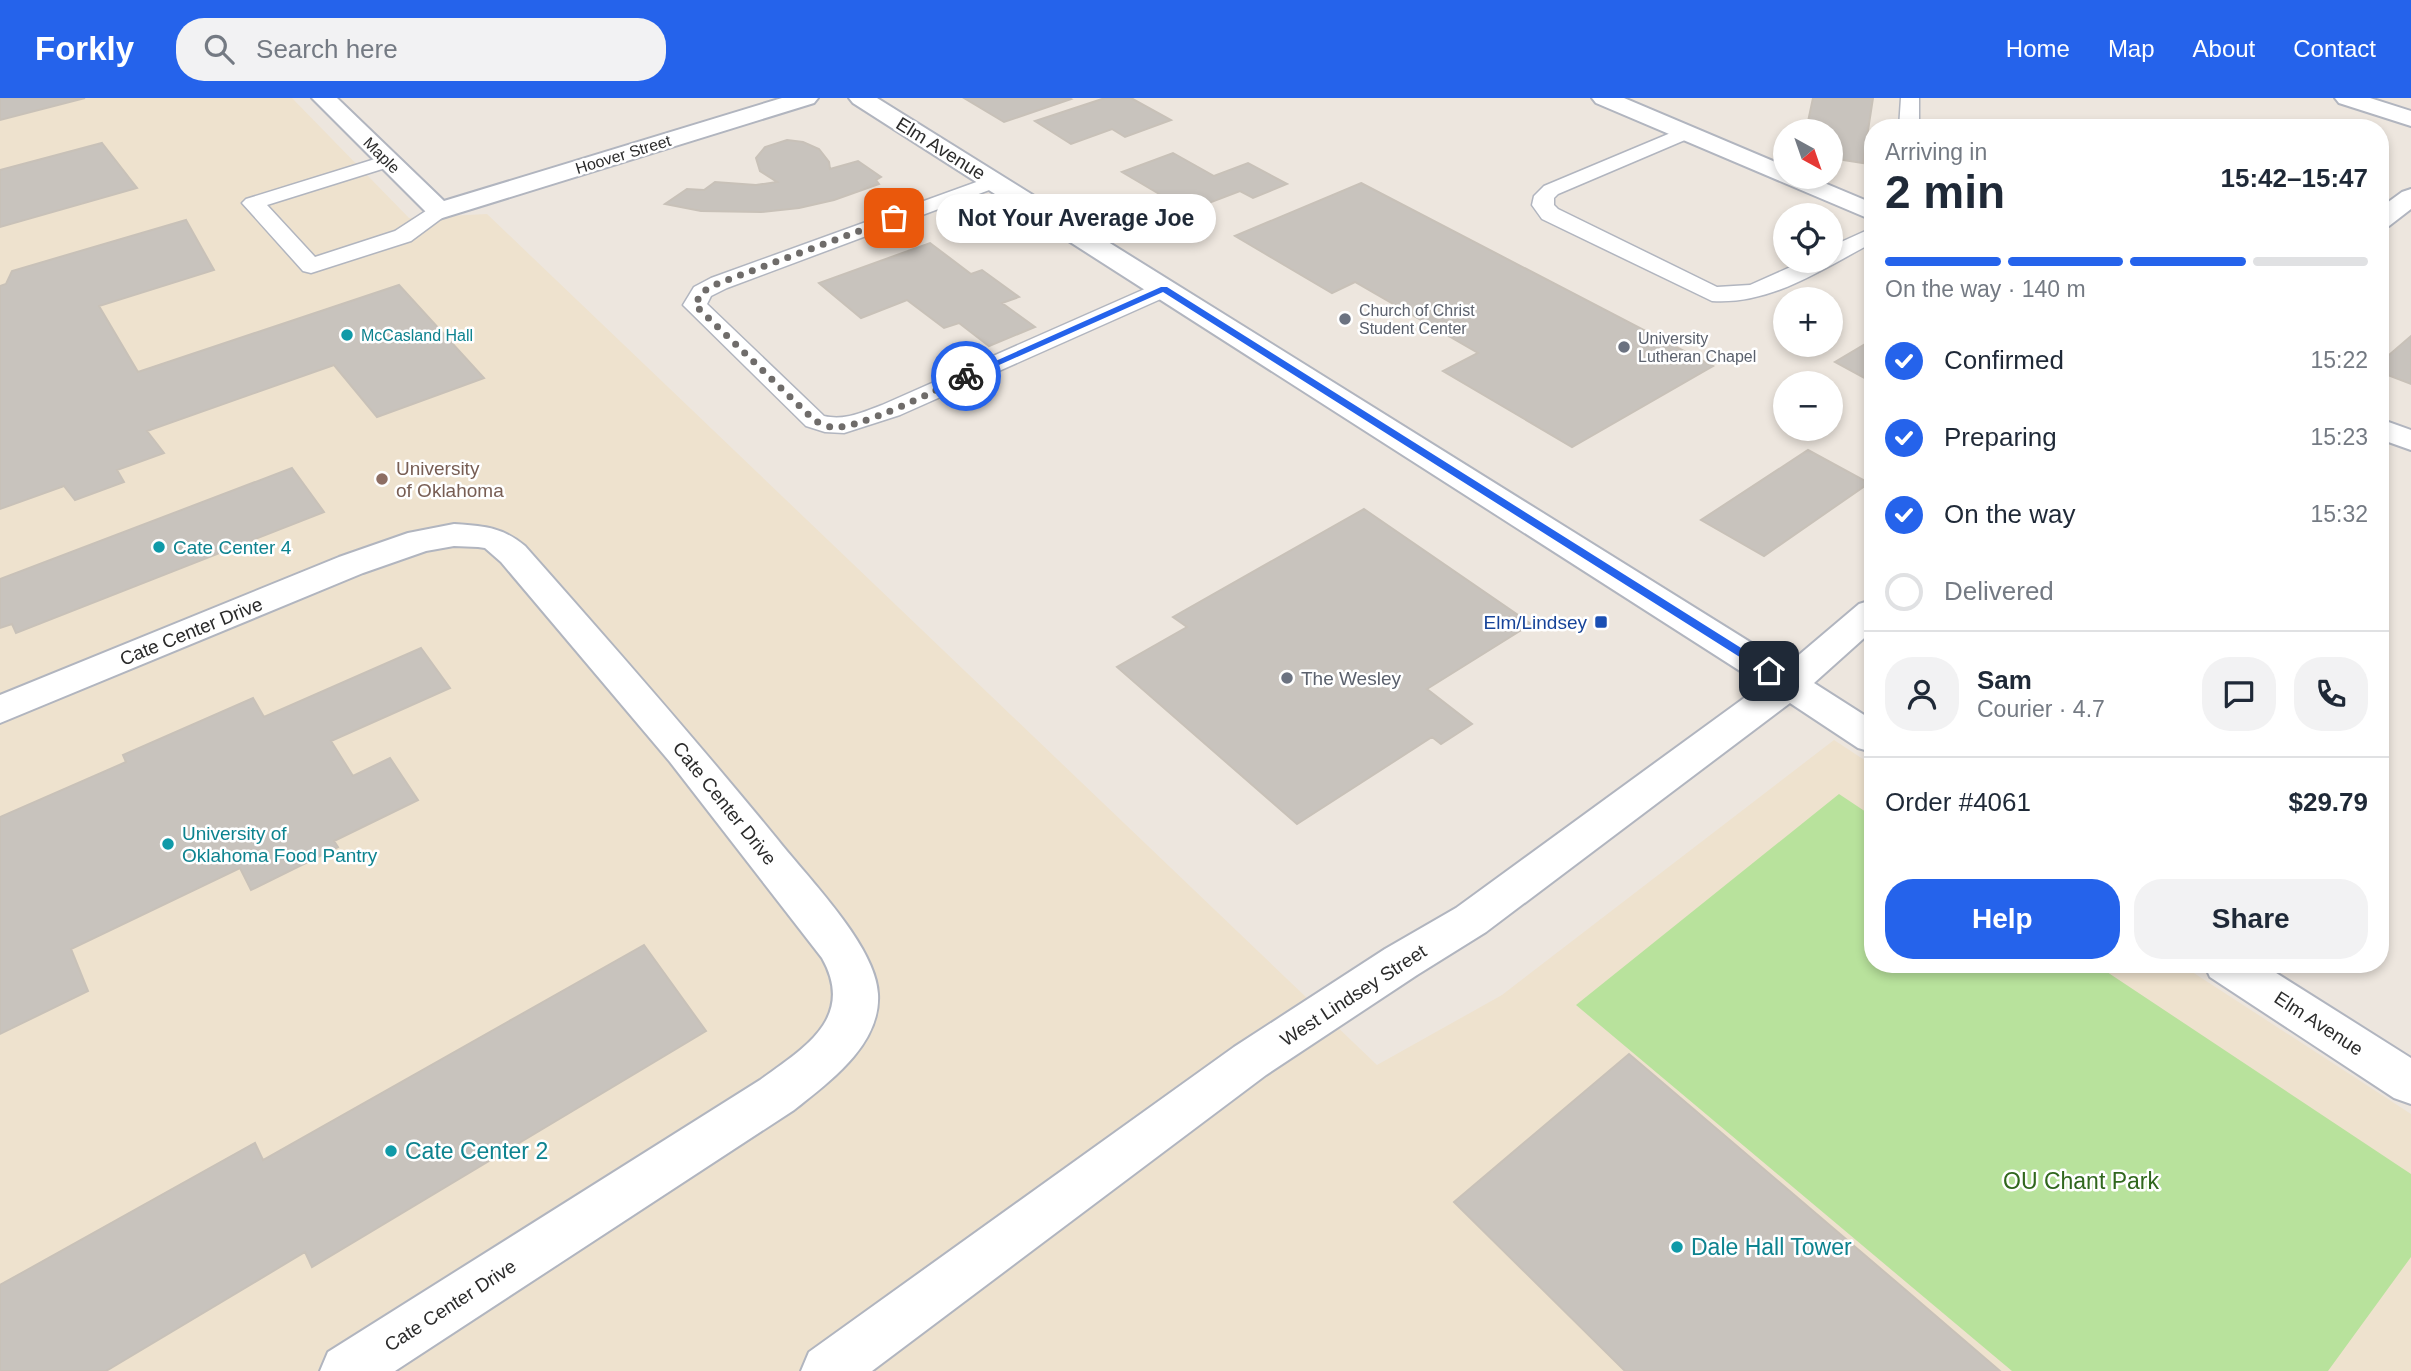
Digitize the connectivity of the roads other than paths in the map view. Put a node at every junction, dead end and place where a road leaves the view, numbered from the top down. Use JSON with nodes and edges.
{"nodes":[{"id":1,"x":324,"y":98,"type":"edge"},
{"id":2,"x":806,"y":98,"type":"edge"},
{"id":3,"x":861,"y":98,"type":"edge"},
{"id":4,"x":1604,"y":98,"type":"edge"},
{"id":5,"x":1910,"y":98,"type":"edge"},
{"id":6,"x":2347,"y":98,"type":"edge"},
{"id":7,"x":1909,"y":119,"type":"edge"},
{"id":8,"x":2411,"y":119,"type":"edge"},
{"id":9,"x":1685,"y":133,"type":"junction"},
{"id":10,"x":388,"y":161,"type":"junction"},
{"id":11,"x":1773,"y":170,"type":"edge"},
{"id":12,"x":993,"y":182,"type":"junction"},
{"id":13,"x":1818,"y":189,"type":"edge"},
{"id":14,"x":2411,"y":197,"type":"edge"},
{"id":15,"x":1864,"y":209,"type":"edge"},
{"id":16,"x":439,"y":211,"type":"junction"},
{"id":17,"x":2389,"y":213,"type":"edge"},
{"id":18,"x":1864,"y":239,"type":"edge"},
{"id":19,"x":1843,"y":250,"type":"edge"},
{"id":20,"x":1797,"y":273,"type":"edge"},
{"id":21,"x":1164,"y":289,"type":"junction"},
{"id":22,"x":2389,"y":432,"type":"edge"},
{"id":23,"x":2411,"y":441,"type":"edge"},
{"id":24,"x":1864,"y":619,"type":"edge"},
{"id":25,"x":1789,"y":684,"type":"junction"},
{"id":26,"x":0,"y":710,"type":"edge"},
{"id":27,"x":1864,"y":733,"type":"edge"},
{"id":28,"x":2240,"y":973,"type":"edge"},
{"id":29,"x":2411,"y":1083,"type":"edge"},
{"id":30,"x":347,"y":1371,"type":"edge"},
{"id":31,"x":828,"y":1371,"type":"edge"}],
"edges":[{"from":1,"to":10,"type":"street","name":"Maple"},
{"from":2,"to":16,"type":"street","name":"Hoover Street"},
{"from":3,"to":12,"type":"street","name":"Elm Avenue"},
{"from":4,"to":9,"type":"street"},
{"from":5,"to":7,"type":"lane"},
{"from":6,"to":8,"type":"street"},
{"from":9,"to":11,"type":"street"},
{"from":9,"to":20,"type":"lane"},
{"from":10,"to":16,"type":"street","name":"Maple"},
{"from":10,"to":16,"type":"lane"},
{"from":12,"to":21,"type":"street","name":"Elm Avenue"},
{"from":12,"to":21,"type":"lane"},
{"from":13,"to":15,"type":"street"},
{"from":14,"to":17,"type":"street"},
{"from":18,"to":19,"type":"lane"},
{"from":21,"to":25,"type":"street","name":"Elm Avenue"},
{"from":22,"to":23,"type":"street"},
{"from":24,"to":25,"type":"street","name":"West Lindsey Street"},
{"from":25,"to":27,"type":"street","name":"Elm Avenue"},
{"from":25,"to":31,"type":"street","name":"West Lindsey Street"},
{"from":26,"to":30,"type":"street","name":"Cate Center Drive"},
{"from":28,"to":29,"type":"street","name":"Elm Avenue"}]}
